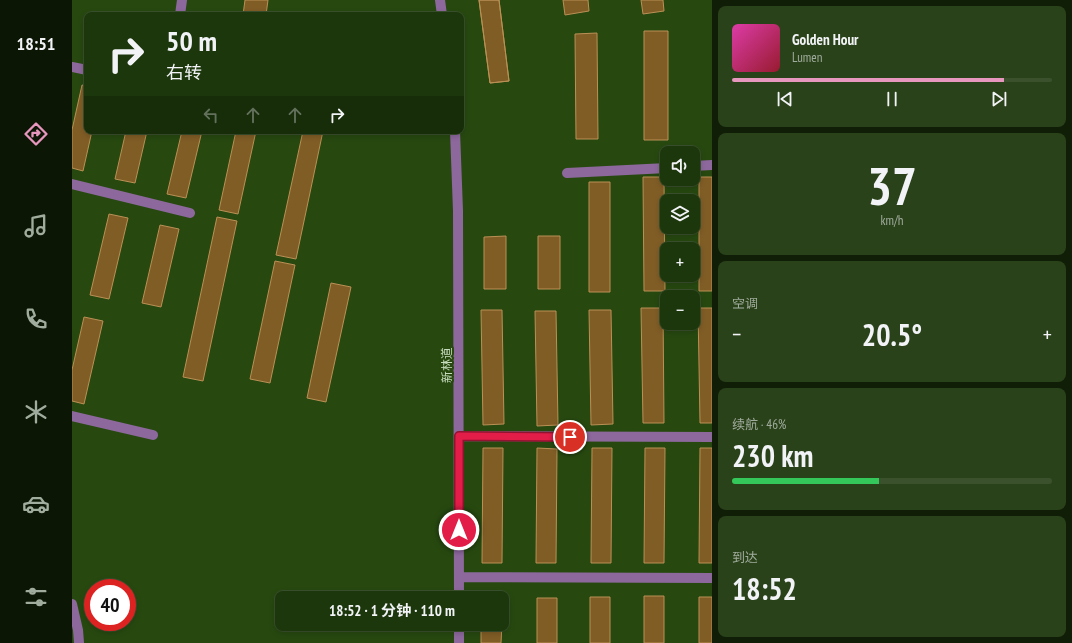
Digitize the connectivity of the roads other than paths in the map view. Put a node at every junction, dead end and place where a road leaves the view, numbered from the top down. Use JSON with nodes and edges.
{"nodes":[{"id":1,"x":182,"y":0,"type":"edge"},
{"id":2,"x":440,"y":0,"type":"edge"},
{"id":3,"x":180,"y":12,"type":"edge"},
{"id":4,"x":442,"y":12,"type":"edge"},
{"id":5,"x":72,"y":67,"type":"edge"},
{"id":6,"x":84,"y":69,"type":"edge"},
{"id":7,"x":455,"y":134,"type":"edge"},
{"id":8,"x":712,"y":165,"type":"edge"},
{"id":9,"x":700,"y":166,"type":"edge"},
{"id":10,"x":660,"y":168,"type":"edge"},
{"id":11,"x":567,"y":173,"type":"dead end"},
{"id":12,"x":72,"y":184,"type":"edge"},
{"id":13,"x":190,"y":213,"type":"dead end"},
{"id":14,"x":72,"y":416,"type":"edge"},
{"id":15,"x":153,"y":435,"type":"dead end"},
{"id":16,"x":459,"y":436,"type":"junction"},
{"id":17,"x":712,"y":437,"type":"edge"},
{"id":18,"x":459,"y":577,"type":"junction"},
{"id":19,"x":712,"y":578,"type":"edge"},
{"id":20,"x":459,"y":591,"type":"edge"},
{"id":21,"x":72,"y":604,"type":"edge"},
{"id":22,"x":459,"y":631,"type":"edge"},
{"id":23,"x":79,"y":643,"type":"edge"},
{"id":24,"x":459,"y":643,"type":"edge"}],
"edges":[{"from":1,"to":3,"type":"street"},
{"from":2,"to":4,"type":"street"},
{"from":5,"to":6,"type":"street"},
{"from":7,"to":16,"type":"street","name":"新林道"},
{"from":8,"to":9,"type":"street"},
{"from":10,"to":11,"type":"street"},
{"from":12,"to":13,"type":"street"},
{"from":14,"to":15,"type":"street"},
{"from":16,"to":17,"type":"street"},
{"from":16,"to":18,"type":"street","name":"新林道"},
{"from":18,"to":19,"type":"street"},
{"from":18,"to":20,"type":"street","name":"新林道"},
{"from":21,"to":23,"type":"street"},
{"from":22,"to":24,"type":"street"}]}
